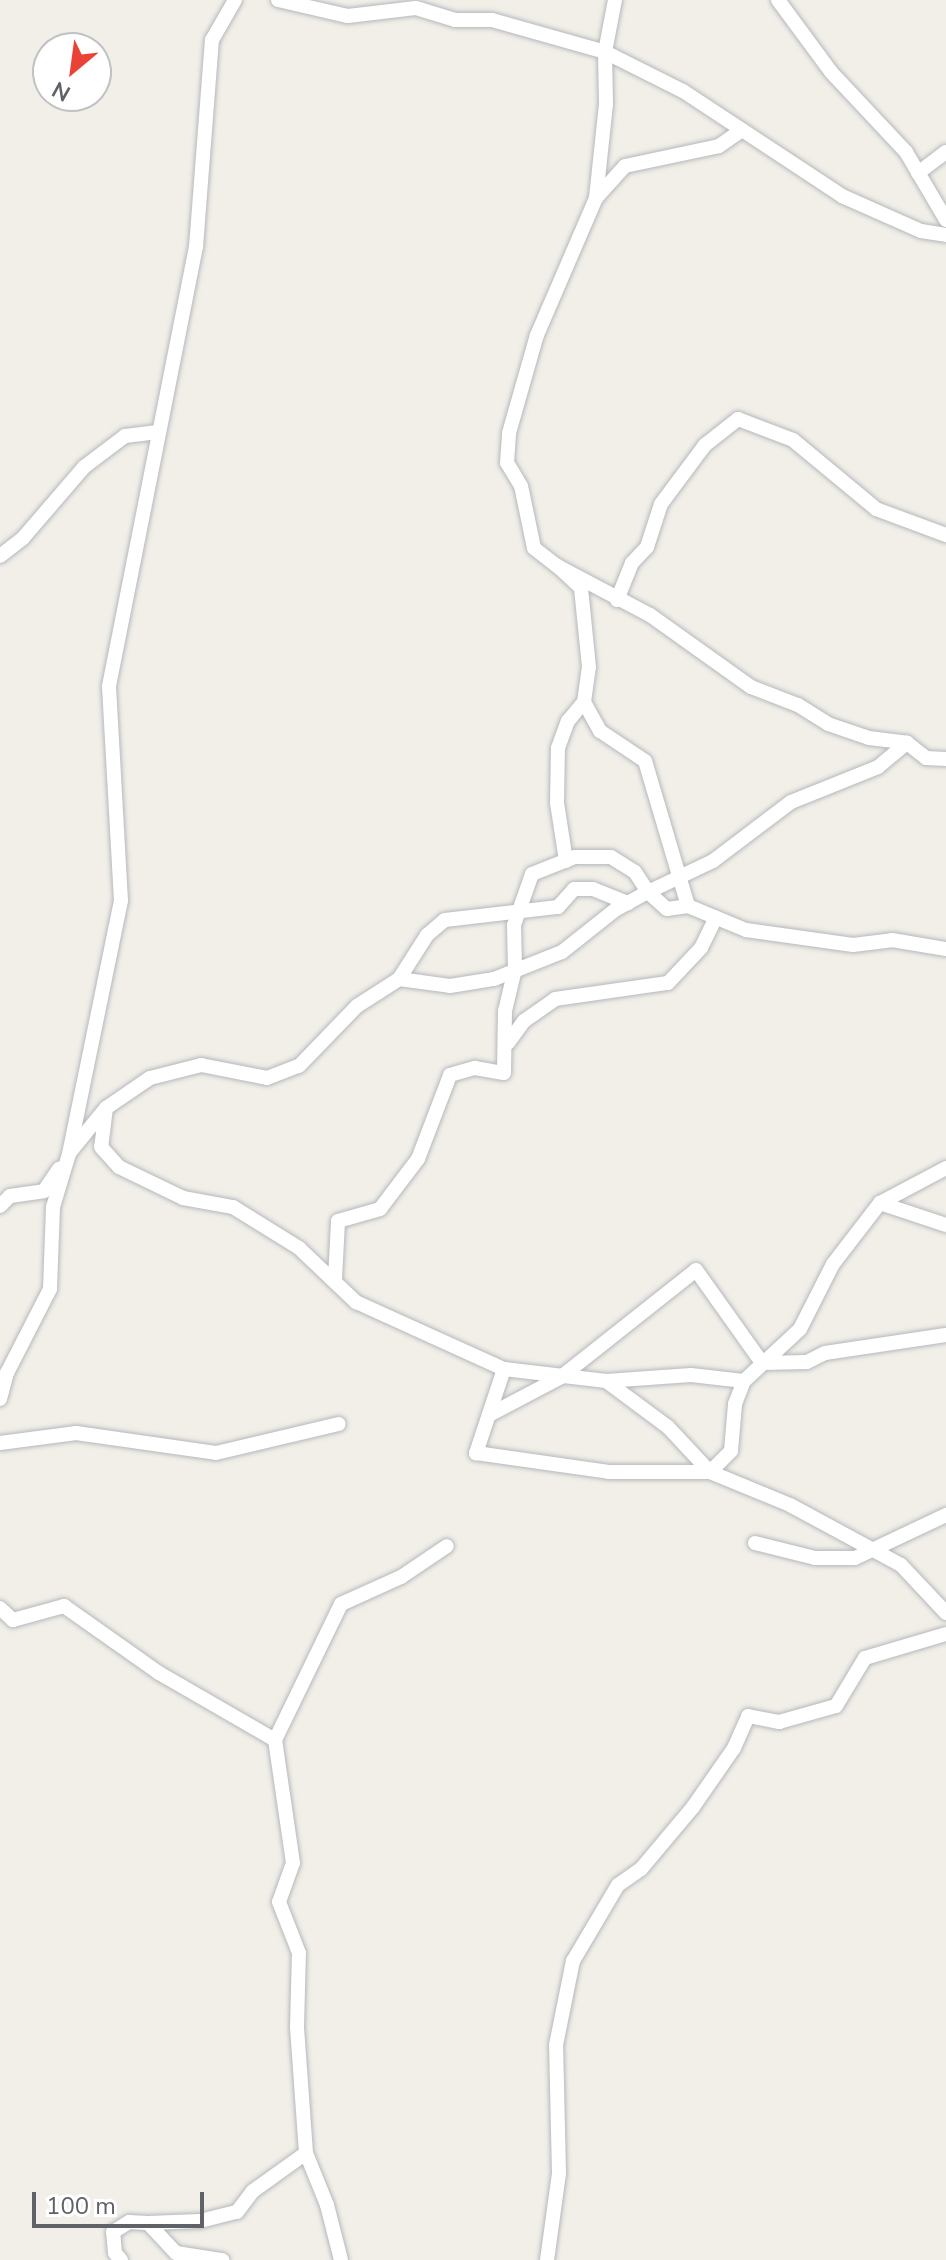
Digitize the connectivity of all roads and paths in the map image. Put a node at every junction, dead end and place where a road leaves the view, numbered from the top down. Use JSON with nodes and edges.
{"nodes":[{"id":1,"x":235,"y":0,"type":"edge"},
{"id":2,"x":278,"y":0,"type":"edge"},
{"id":3,"x":615,"y":0,"type":"edge"},
{"id":4,"x":778,"y":0,"type":"edge"},
{"id":5,"x":605,"y":52,"type":"junction"},
{"id":6,"x":742,"y":130,"type":"junction"},
{"id":7,"x":946,"y":152,"type":"edge"},
{"id":8,"x":918,"y":173,"type":"junction"},
{"id":9,"x":596,"y":198,"type":"junction"},
{"id":10,"x":946,"y":220,"type":"edge"},
{"id":11,"x":946,"y":235,"type":"edge"},
{"id":12,"x":158,"y":432,"type":"junction"},
{"id":13,"x":946,"y":535,"type":"edge"},
{"id":14,"x":0,"y":556,"type":"edge"},
{"id":15,"x":557,"y":566,"type":"junction"},
{"id":16,"x":617,"y":600,"type":"junction"},
{"id":17,"x":584,"y":702,"type":"junction"},
{"id":18,"x":907,"y":743,"type":"junction"},
{"id":19,"x":946,"y":759,"type":"edge"},
{"id":20,"x":566,"y":861,"type":"junction"},
{"id":21,"x":679,"y":878,"type":"junction"},
{"id":22,"x":648,"y":892,"type":"junction"},
{"id":23,"x":628,"y":903,"type":"junction"},
{"id":24,"x":688,"y":906,"type":"junction"},
{"id":25,"x":517,"y":914,"type":"junction"},
{"id":26,"x":714,"y":921,"type":"junction"},
{"id":27,"x":946,"y":949,"type":"edge"},
{"id":28,"x":515,"y":969,"type":"junction"},
{"id":29,"x":399,"y":979,"type":"junction"},
{"id":30,"x":508,"y":1043,"type":"junction"},
{"id":31,"x":106,"y":1108,"type":"junction"},
{"id":32,"x":69,"y":1154,"type":"junction"},
{"id":33,"x":946,"y":1168,"type":"edge"},
{"id":34,"x":880,"y":1203,"type":"junction"},
{"id":35,"x":0,"y":1206,"type":"edge"},
{"id":36,"x":946,"y":1225,"type":"edge"},
{"id":37,"x":335,"y":1279,"type":"junction"},
{"id":38,"x":946,"y":1335,"type":"edge"},
{"id":39,"x":762,"y":1363,"type":"junction"},
{"id":40,"x":504,"y":1369,"type":"junction"},
{"id":41,"x":561,"y":1377,"type":"junction"},
{"id":42,"x":606,"y":1381,"type":"junction"},
{"id":43,"x":744,"y":1381,"type":"junction"},
{"id":44,"x":0,"y":1399,"type":"edge"},
{"id":45,"x":489,"y":1415,"type":"junction"},
{"id":46,"x":339,"y":1424,"type":"dead end"},
{"id":47,"x":0,"y":1443,"type":"edge"},
{"id":48,"x":710,"y":1472,"type":"junction"},
{"id":49,"x":946,"y":1515,"type":"edge"},
{"id":50,"x":755,"y":1543,"type":"dead end"},
{"id":51,"x":447,"y":1546,"type":"dead end"},
{"id":52,"x":873,"y":1550,"type":"junction"},
{"id":53,"x":0,"y":1608,"type":"edge"},
{"id":54,"x":946,"y":1613,"type":"edge"},
{"id":55,"x":946,"y":1634,"type":"edge"},
{"id":56,"x":275,"y":1740,"type":"junction"},
{"id":57,"x":306,"y":2153,"type":"junction"},
{"id":58,"x":148,"y":2223,"type":"junction"},
{"id":59,"x":121,"y":2260,"type":"edge"},
{"id":60,"x":222,"y":2260,"type":"edge"},
{"id":61,"x":341,"y":2260,"type":"edge"},
{"id":62,"x":547,"y":2260,"type":"edge"}],
"edges":[{"from":1,"to":12,"type":"street"},
{"from":2,"to":5,"type":"street"},
{"from":3,"to":5,"type":"street"},
{"from":4,"to":8,"type":"street"},
{"from":5,"to":6,"type":"street"},
{"from":5,"to":9,"type":"street"},
{"from":6,"to":9,"type":"street"},
{"from":6,"to":11,"type":"street"},
{"from":7,"to":8,"type":"street"},
{"from":8,"to":10,"type":"street"},
{"from":9,"to":15,"type":"street"},
{"from":12,"to":14,"type":"street"},
{"from":12,"to":32,"type":"street"},
{"from":13,"to":16,"type":"street"},
{"from":15,"to":16,"type":"street"},
{"from":15,"to":17,"type":"street"},
{"from":16,"to":18,"type":"street"},
{"from":17,"to":20,"type":"street"},
{"from":17,"to":21,"type":"street"},
{"from":18,"to":19,"type":"street"},
{"from":18,"to":21,"type":"street"},
{"from":20,"to":22,"type":"street"},
{"from":20,"to":25,"type":"street"},
{"from":21,"to":22,"type":"street"},
{"from":21,"to":24,"type":"street"},
{"from":22,"to":23,"type":"street"},
{"from":22,"to":24,"type":"street"},
{"from":23,"to":25,"type":"street"},
{"from":23,"to":28,"type":"street"},
{"from":24,"to":26,"type":"street"},
{"from":25,"to":28,"type":"street"},
{"from":25,"to":29,"type":"street"},
{"from":26,"to":27,"type":"street"},
{"from":26,"to":30,"type":"street"},
{"from":28,"to":29,"type":"street"},
{"from":28,"to":30,"type":"street"},
{"from":29,"to":31,"type":"street"},
{"from":30,"to":37,"type":"street"},
{"from":31,"to":32,"type":"street"},
{"from":31,"to":37,"type":"street"},
{"from":32,"to":35,"type":"street"},
{"from":32,"to":44,"type":"street"},
{"from":33,"to":34,"type":"street"},
{"from":34,"to":36,"type":"street"},
{"from":34,"to":39,"type":"street"},
{"from":37,"to":40,"type":"street"},
{"from":38,"to":39,"type":"street"},
{"from":39,"to":41,"type":"street"},
{"from":39,"to":43,"type":"street"},
{"from":40,"to":41,"type":"street"},
{"from":40,"to":45,"type":"street"},
{"from":41,"to":42,"type":"street"},
{"from":41,"to":45,"type":"street"},
{"from":42,"to":43,"type":"street"},
{"from":42,"to":48,"type":"street"},
{"from":43,"to":48,"type":"street"},
{"from":45,"to":48,"type":"street"},
{"from":46,"to":47,"type":"street"},
{"from":48,"to":52,"type":"street"},
{"from":49,"to":52,"type":"street"},
{"from":50,"to":52,"type":"street"},
{"from":51,"to":56,"type":"street"},
{"from":52,"to":54,"type":"street"},
{"from":53,"to":56,"type":"street"},
{"from":55,"to":62,"type":"street"},
{"from":56,"to":57,"type":"street"},
{"from":57,"to":58,"type":"street"},
{"from":57,"to":61,"type":"street"},
{"from":58,"to":59,"type":"street"},
{"from":58,"to":60,"type":"street"}]}
